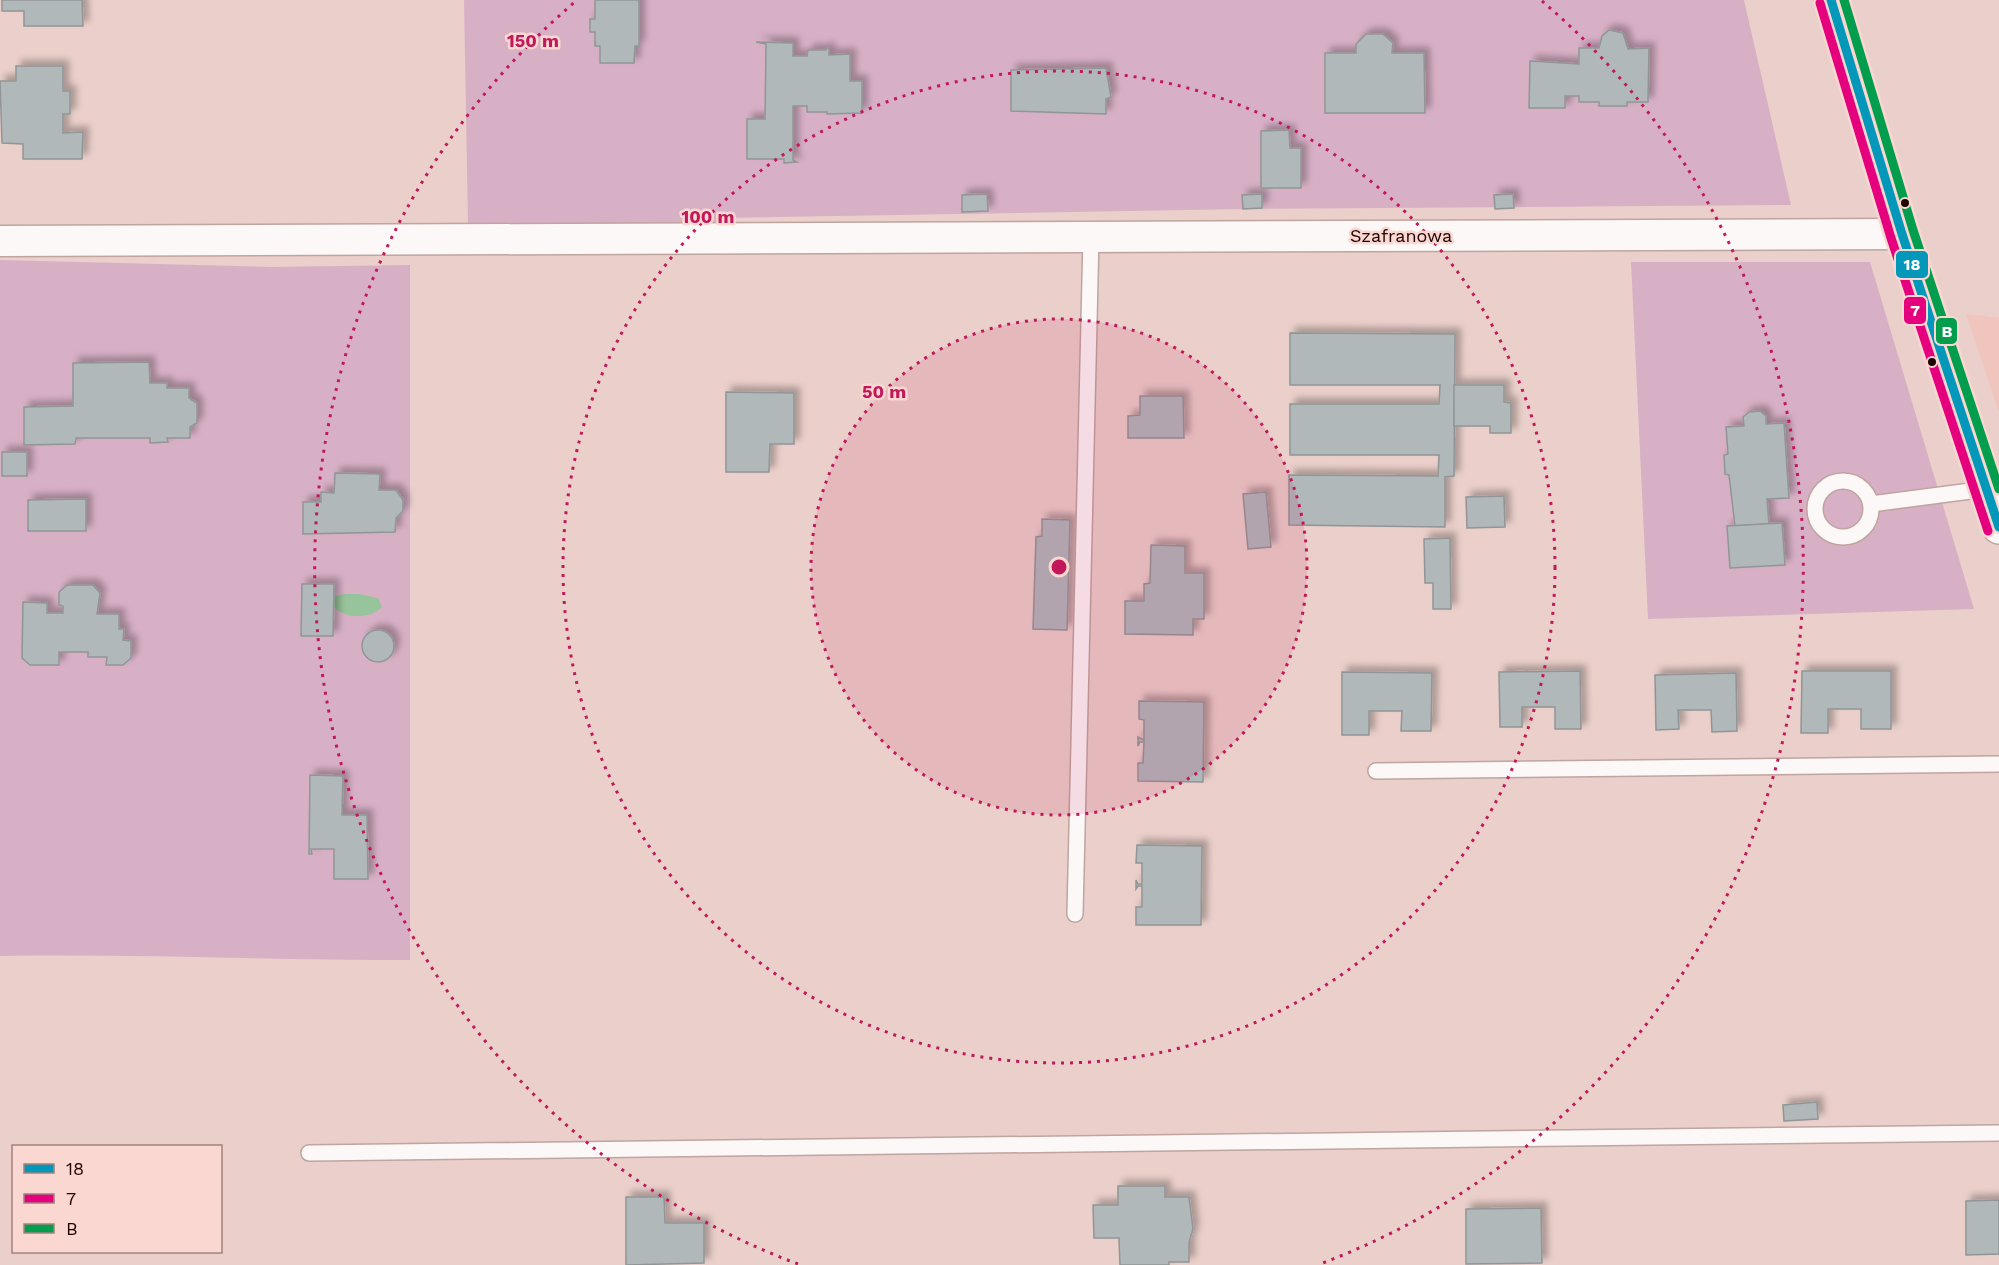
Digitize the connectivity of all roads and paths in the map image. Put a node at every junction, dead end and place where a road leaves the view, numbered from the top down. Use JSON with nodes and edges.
{"nodes":[{"id":1,"x":1831,"y":0,"type":"edge"},
{"id":2,"x":1902,"y":234,"type":"junction"},
{"id":3,"x":1091,"y":237,"type":"junction"},
{"id":4,"x":0,"y":241,"type":"edge"},
{"id":5,"x":1986,"y":489,"type":"junction"},
{"id":6,"x":1871,"y":504,"type":"dead end"},
{"id":7,"x":1999,"y":527,"type":"edge"},
{"id":8,"x":1999,"y":764,"type":"edge"},
{"id":9,"x":1376,"y":771,"type":"dead end"},
{"id":10,"x":1075,"y":914,"type":"dead end"},
{"id":11,"x":1999,"y":1133,"type":"edge"},
{"id":12,"x":309,"y":1153,"type":"dead end"}],
"edges":[{"from":1,"to":2,"type":"street"},
{"from":2,"to":3,"type":"street","name":"Szafranowa"},
{"from":2,"to":5,"type":"street"},
{"from":3,"to":4,"type":"street","name":"Szafranowa"},
{"from":3,"to":10,"type":"lane"},
{"from":5,"to":6,"type":"lane"},
{"from":5,"to":7,"type":"street"},
{"from":8,"to":9,"type":"lane"},
{"from":11,"to":12,"type":"lane"}]}
